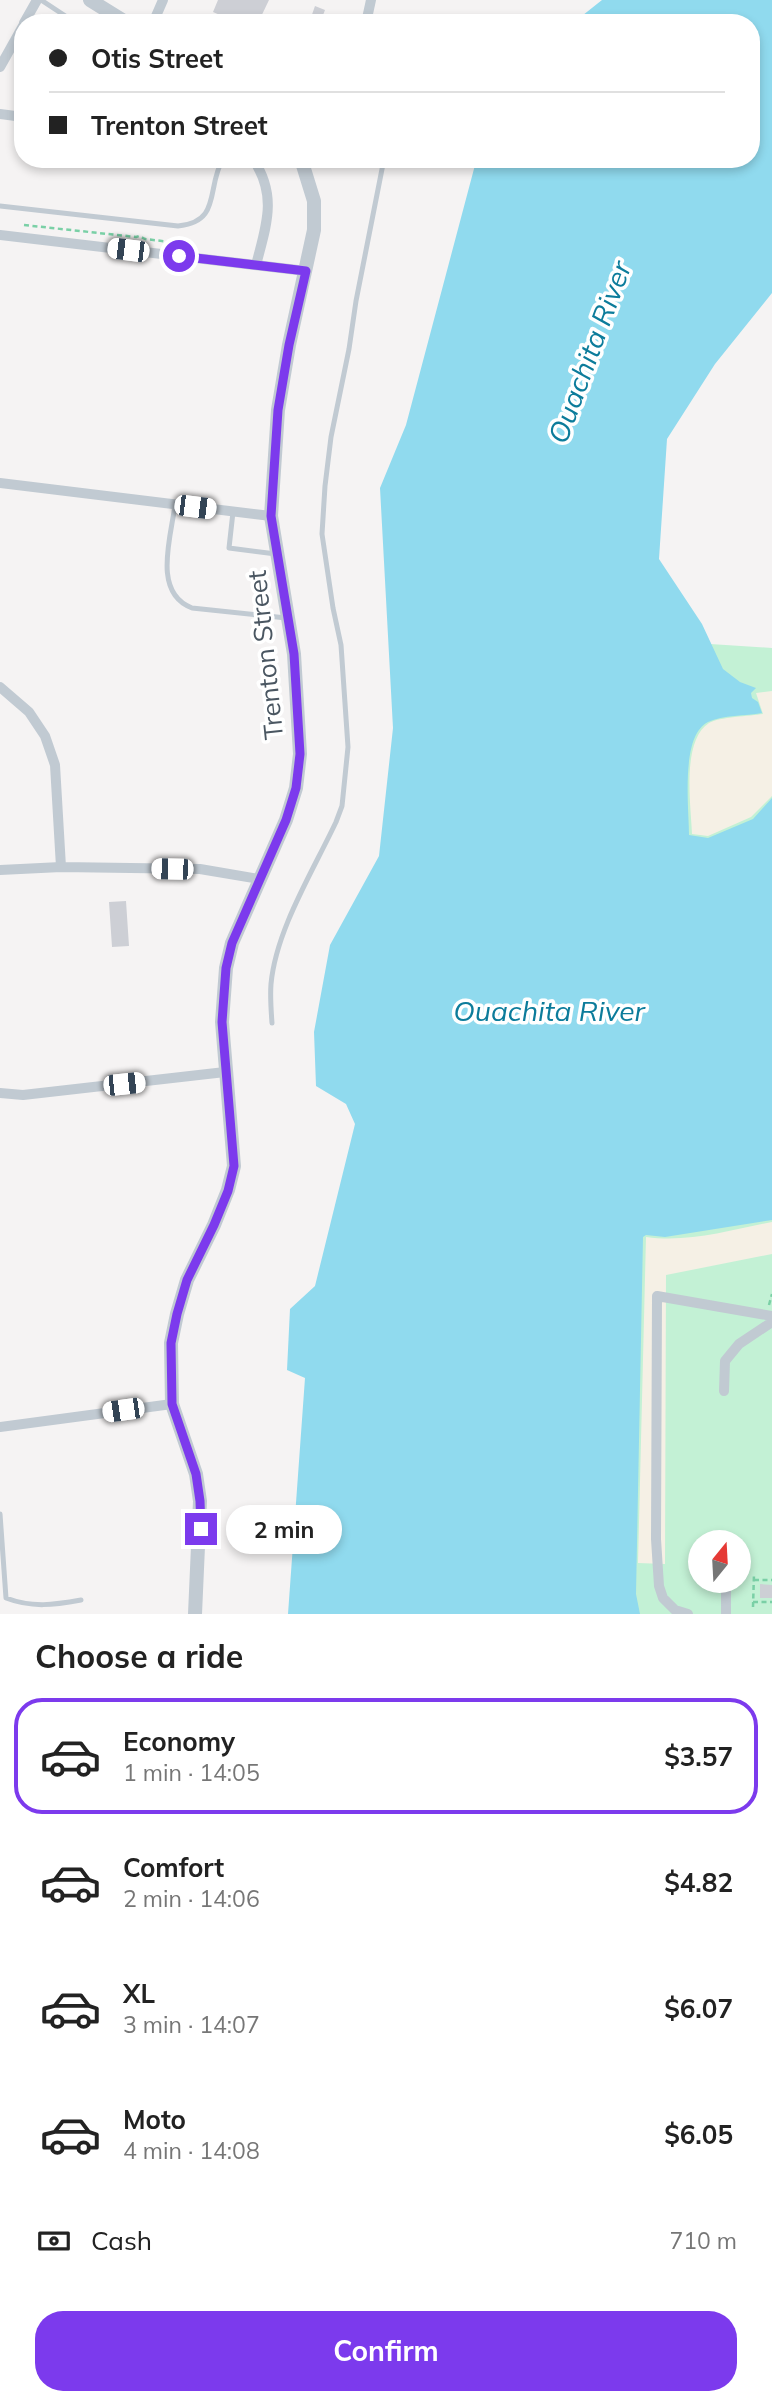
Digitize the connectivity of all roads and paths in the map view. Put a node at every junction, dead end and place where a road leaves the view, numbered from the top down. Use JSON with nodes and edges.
{"nodes":[{"id":1,"x":39,"y":0,"type":"edge"},
{"id":2,"x":90,"y":0,"type":"edge"},
{"id":3,"x":62,"y":14,"type":"edge"},
{"id":4,"x":113,"y":14,"type":"edge"},
{"id":5,"x":14,"y":42,"type":"edge"},
{"id":6,"x":0,"y":67,"type":"edge"},
{"id":7,"x":219,"y":168,"type":"edge"},
{"id":8,"x":259,"y":168,"type":"edge"},
{"id":9,"x":305,"y":168,"type":"edge"},
{"id":10,"x":382,"y":168,"type":"edge"},
{"id":11,"x":0,"y":206,"type":"edge"},
{"id":12,"x":14,"y":223,"type":"dead end"},
{"id":13,"x":0,"y":235,"type":"edge"},
{"id":14,"x":180,"y":243,"type":"dead end"},
{"id":15,"x":256,"y":265,"type":"junction"},
{"id":16,"x":306,"y":271,"type":"junction"},
{"id":17,"x":0,"y":483,"type":"edge"},
{"id":18,"x":175,"y":505,"type":"junction"},
{"id":19,"x":233,"y":512,"type":"junction"},
{"id":20,"x":271,"y":516,"type":"junction"},
{"id":21,"x":278,"y":554,"type":"junction"},
{"id":22,"x":289,"y":618,"type":"junction"},
{"id":23,"x":0,"y":687,"type":"edge"},
{"id":24,"x":61,"y":867,"type":"junction"},
{"id":25,"x":0,"y":870,"type":"edge"},
{"id":26,"x":259,"y":879,"type":"junction"},
{"id":27,"x":272,"y":1023,"type":"dead end"},
{"id":28,"x":225,"y":1073,"type":"junction"},
{"id":29,"x":0,"y":1093,"type":"edge"},
{"id":30,"x":772,"y":1316,"type":"edge"},
{"id":31,"x":772,"y":1322,"type":"edge"},
{"id":32,"x":724,"y":1391,"type":"dead end"},
{"id":33,"x":172,"y":1404,"type":"junction"},
{"id":34,"x":0,"y":1427,"type":"edge"},
{"id":35,"x":0,"y":1514,"type":"edge"},
{"id":36,"x":754,"y":1574,"type":"dead end"},
{"id":37,"x":753,"y":1580,"type":"junction"},
{"id":38,"x":772,"y":1580,"type":"edge"},
{"id":39,"x":726,"y":1593,"type":"edge"},
{"id":40,"x":80,"y":1600,"type":"dead end"},
{"id":41,"x":772,"y":1602,"type":"edge"},
{"id":42,"x":195,"y":1614,"type":"edge"},
{"id":43,"x":688,"y":1614,"type":"edge"},
{"id":44,"x":726,"y":1614,"type":"edge"}],
"edges":[{"from":1,"to":3,"type":"lane"},
{"from":2,"to":4,"type":"street"},
{"from":5,"to":6,"type":"street"},
{"from":7,"to":11,"type":"lane"},
{"from":8,"to":15,"type":"street"},
{"from":9,"to":16,"type":"street","name":"Trenton Street"},
{"from":10,"to":27,"type":"lane"},
{"from":12,"to":14,"type":"path"},
{"from":13,"to":15,"type":"street"},
{"from":15,"to":16,"type":"street"},
{"from":16,"to":20,"type":"street","name":"Trenton Street"},
{"from":17,"to":18,"type":"street"},
{"from":18,"to":19,"type":"street"},
{"from":18,"to":22,"type":"lane"},
{"from":19,"to":20,"type":"street"},
{"from":19,"to":21,"type":"lane"},
{"from":20,"to":21,"type":"street","name":"Trenton Street"},
{"from":21,"to":22,"type":"street","name":"Trenton Street"},
{"from":22,"to":26,"type":"street","name":"Trenton Street"},
{"from":23,"to":24,"type":"street"},
{"from":24,"to":25,"type":"street"},
{"from":24,"to":26,"type":"street"},
{"from":26,"to":28,"type":"street","name":"Trenton Street"},
{"from":28,"to":29,"type":"street"},
{"from":28,"to":33,"type":"street","name":"Trenton Street"},
{"from":30,"to":43,"type":"street"},
{"from":31,"to":32,"type":"street"},
{"from":33,"to":34,"type":"street"},
{"from":33,"to":42,"type":"street","name":"Trenton Street"},
{"from":35,"to":40,"type":"lane"},
{"from":36,"to":37,"type":"path"},
{"from":37,"to":38,"type":"path"},
{"from":37,"to":41,"type":"path"},
{"from":39,"to":44,"type":"street"}]}
